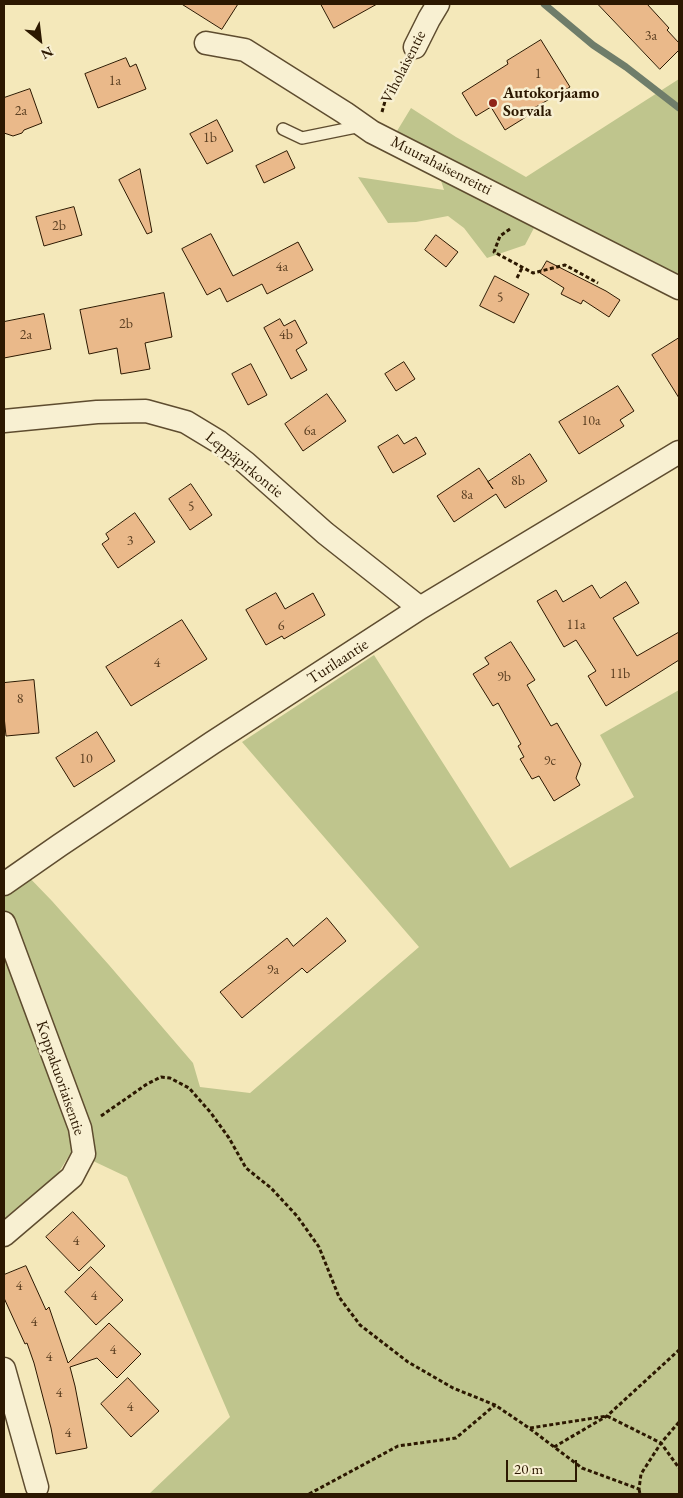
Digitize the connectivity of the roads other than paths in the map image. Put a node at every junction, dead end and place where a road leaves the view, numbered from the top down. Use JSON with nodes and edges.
{"nodes":[{"id":1,"x":438,"y":4,"type":"edge"},
{"id":2,"x":206,"y":43,"type":"dead end"},
{"id":3,"x":415,"y":47,"type":"road end"},
{"id":4,"x":282,"y":129,"type":"dead end"},
{"id":5,"x":368,"y":129,"type":"junction"},
{"id":6,"x":679,"y":288,"type":"edge"},
{"id":7,"x":4,"y":421,"type":"edge"},
{"id":8,"x":679,"y":452,"type":"edge"},
{"id":9,"x":420,"y":608,"type":"junction"},
{"id":10,"x":4,"y":884,"type":"edge"},
{"id":11,"x":4,"y":923,"type":"edge"},
{"id":12,"x":4,"y":1235,"type":"edge"},
{"id":13,"x":4,"y":1368,"type":"edge"},
{"id":14,"x":37,"y":1487,"type":"dead end"}],
"edges":[{"from":1,"to":3,"type":"street","name":"Viholaisentie"},
{"from":2,"to":5,"type":"street","name":"Muurahaisenreitti"},
{"from":4,"to":5,"type":"lane"},
{"from":5,"to":6,"type":"street","name":"Muurahaisenreitti"},
{"from":7,"to":9,"type":"street","name":"Leppäpirkontie"},
{"from":8,"to":9,"type":"street","name":"Turilaantie"},
{"from":9,"to":10,"type":"street","name":"Turilaantie"},
{"from":11,"to":12,"type":"street","name":"Koppakuoriaisentie"},
{"from":13,"to":14,"type":"street"}]}
